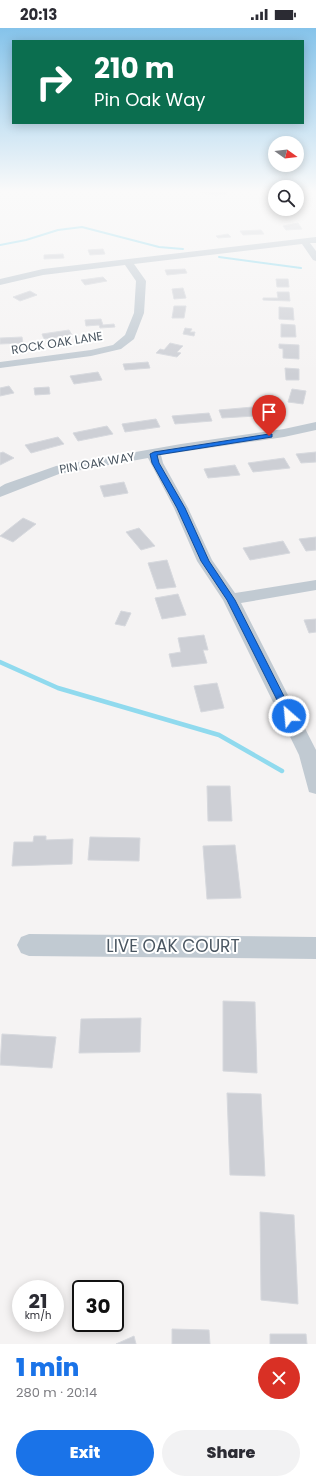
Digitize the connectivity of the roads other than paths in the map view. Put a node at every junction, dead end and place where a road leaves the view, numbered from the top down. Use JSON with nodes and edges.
{"nodes":[{"id":1,"x":208,"y":252,"type":"edge"},
{"id":2,"x":128,"y":262,"type":"junction"},
{"id":3,"x":0,"y":282,"type":"edge"},
{"id":4,"x":0,"y":365,"type":"edge"},
{"id":5,"x":316,"y":426,"type":"edge"},
{"id":6,"x":154,"y":454,"type":"junction"},
{"id":7,"x":0,"y":493,"type":"edge"},
{"id":8,"x":316,"y":585,"type":"edge"},
{"id":9,"x":231,"y":600,"type":"junction"},
{"id":10,"x":316,"y":786,"type":"edge"},
{"id":11,"x":29,"y":945,"type":"dead end"},
{"id":12,"x":316,"y":948,"type":"edge"}],
"edges":[{"from":1,"to":2,"type":"street"},
{"from":2,"to":3,"type":"street"},
{"from":2,"to":4,"type":"street","name":"ROCK OAK LANE"},
{"from":5,"to":6,"type":"street","name":"PIN OAK WAY"},
{"from":6,"to":7,"type":"street","name":"PIN OAK WAY"},
{"from":6,"to":9,"type":"street"},
{"from":8,"to":9,"type":"street"},
{"from":9,"to":10,"type":"street"},
{"from":11,"to":12,"type":"street","name":"LIVE OAK COURT"}]}
